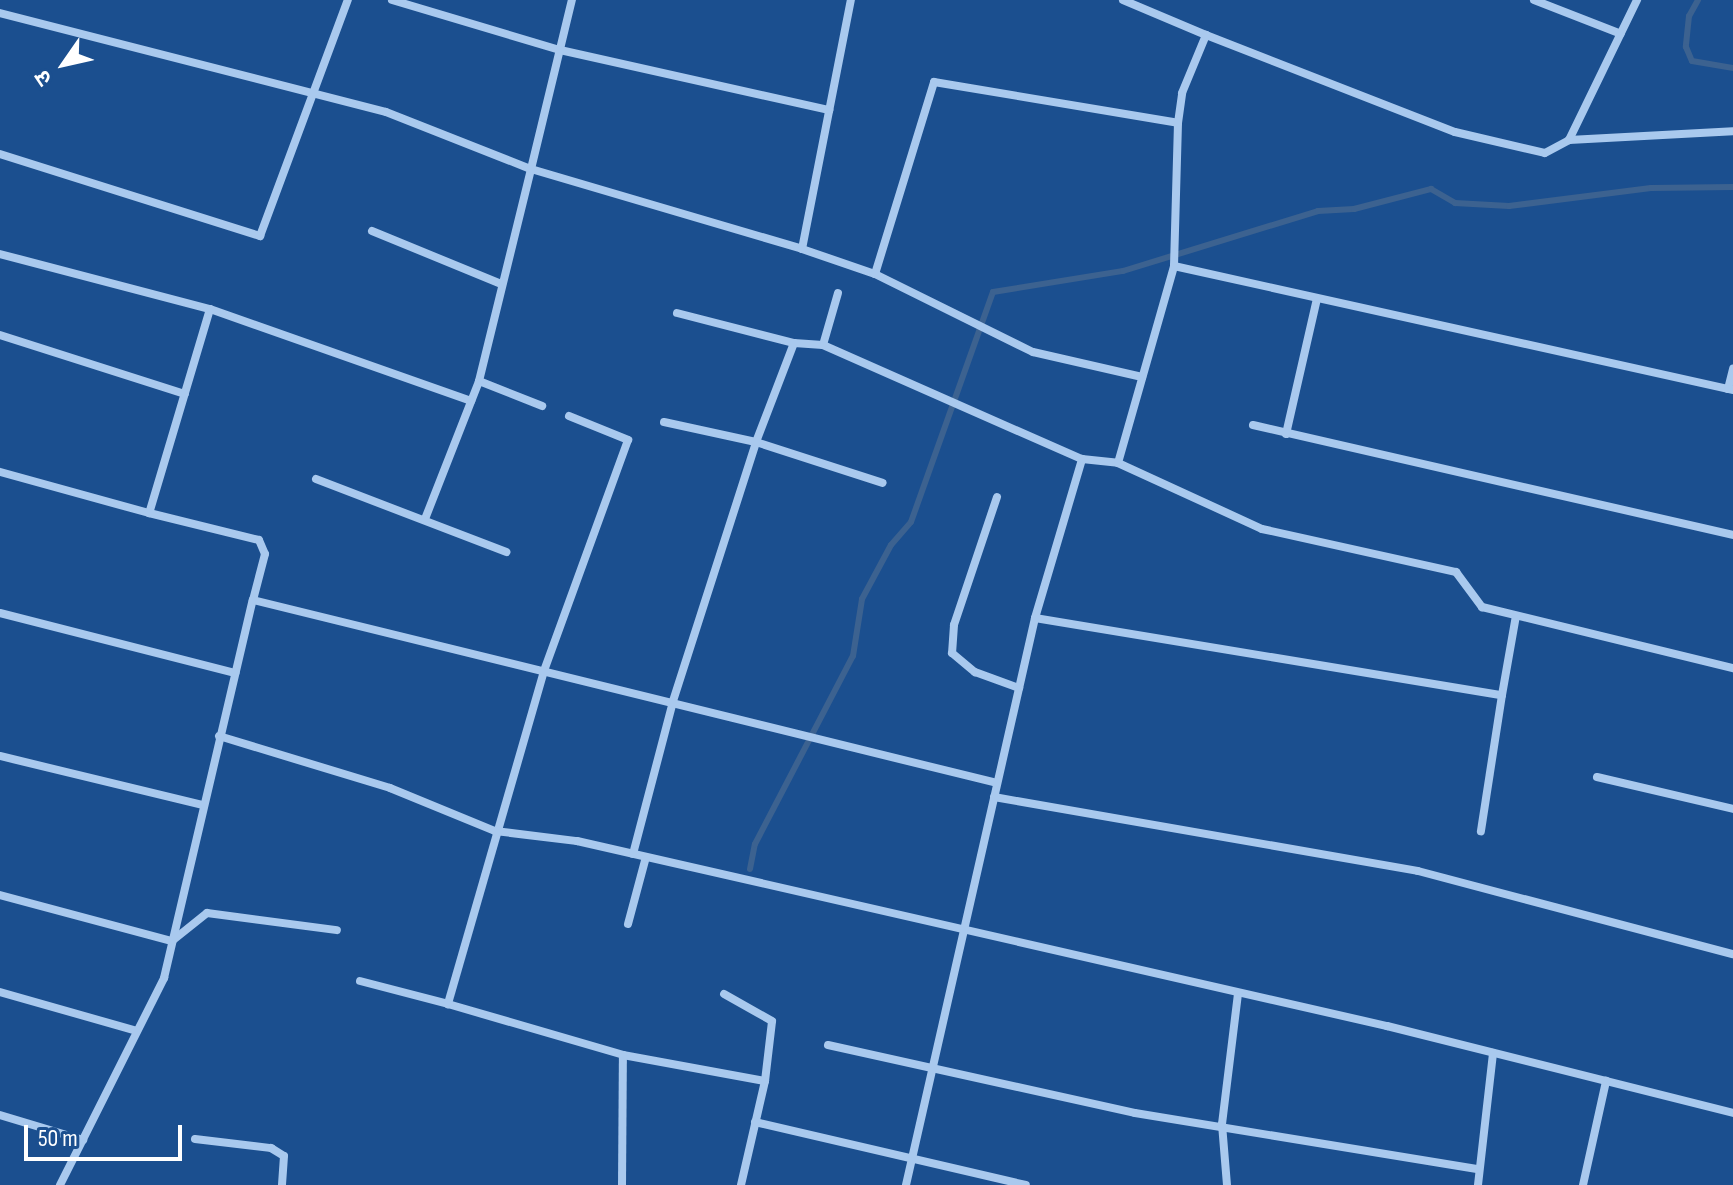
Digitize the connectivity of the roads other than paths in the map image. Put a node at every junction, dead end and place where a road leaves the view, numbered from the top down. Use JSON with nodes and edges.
{"nodes":[{"id":1,"x":348,"y":0,"type":"edge"},
{"id":2,"x":392,"y":0,"type":"edge"},
{"id":3,"x":572,"y":0,"type":"edge"},
{"id":4,"x":851,"y":0,"type":"edge"},
{"id":5,"x":1123,"y":0,"type":"edge"},
{"id":6,"x":1534,"y":0,"type":"edge"},
{"id":7,"x":1637,"y":0,"type":"edge"},
{"id":8,"x":0,"y":13,"type":"edge"},
{"id":9,"x":1621,"y":34,"type":"junction"},
{"id":10,"x":1206,"y":35,"type":"junction"},
{"id":11,"x":560,"y":50,"type":"junction"},
{"id":12,"x":309,"y":95,"type":"junction"},
{"id":13,"x":829,"y":110,"type":"junction"},
{"id":14,"x":1178,"y":123,"type":"junction"},
{"id":15,"x":1733,"y":131,"type":"edge"},
{"id":16,"x":1569,"y":140,"type":"junction"},
{"id":17,"x":0,"y":154,"type":"edge"},
{"id":18,"x":531,"y":169,"type":"junction"},
{"id":19,"x":372,"y":231,"type":"dead end"},
{"id":20,"x":802,"y":249,"type":"junction"},
{"id":21,"x":0,"y":254,"type":"edge"},
{"id":22,"x":1174,"y":266,"type":"junction"},
{"id":23,"x":875,"y":274,"type":"junction"},
{"id":24,"x":501,"y":284,"type":"junction"},
{"id":25,"x":838,"y":293,"type":"dead end"},
{"id":26,"x":1317,"y":299,"type":"junction"},
{"id":27,"x":210,"y":309,"type":"junction"},
{"id":28,"x":677,"y":313,"type":"dead end"},
{"id":29,"x":0,"y":335,"type":"edge"},
{"id":30,"x":794,"y":343,"type":"junction"},
{"id":31,"x":823,"y":345,"type":"junction"},
{"id":32,"x":1733,"y":369,"type":"edge"},
{"id":33,"x":1142,"y":377,"type":"junction"},
{"id":34,"x":479,"y":381,"type":"junction"},
{"id":35,"x":1731,"y":389,"type":"edge"},
{"id":36,"x":185,"y":394,"type":"junction"},
{"id":37,"x":471,"y":401,"type":"junction"},
{"id":38,"x":542,"y":406,"type":"dead end"},
{"id":39,"x":569,"y":416,"type":"dead end"},
{"id":40,"x":664,"y":422,"type":"dead end"},
{"id":41,"x":1253,"y":425,"type":"dead end"},
{"id":42,"x":1286,"y":434,"type":"junction"},
{"id":43,"x":756,"y":442,"type":"junction"},
{"id":44,"x":1082,"y":459,"type":"junction"},
{"id":45,"x":1118,"y":463,"type":"junction"},
{"id":46,"x":0,"y":472,"type":"edge"},
{"id":47,"x":316,"y":479,"type":"dead end"},
{"id":48,"x":883,"y":483,"type":"dead end"},
{"id":49,"x":997,"y":497,"type":"dead end"},
{"id":50,"x":149,"y":513,"type":"junction"},
{"id":51,"x":425,"y":519,"type":"junction"},
{"id":52,"x":1733,"y":535,"type":"edge"},
{"id":53,"x":506,"y":552,"type":"dead end"},
{"id":54,"x":253,"y":600,"type":"junction"},
{"id":55,"x":0,"y":613,"type":"edge"},
{"id":56,"x":1516,"y":616,"type":"junction"},
{"id":57,"x":1035,"y":618,"type":"junction"},
{"id":58,"x":1733,"y":668,"type":"edge"},
{"id":59,"x":544,"y":671,"type":"junction"},
{"id":60,"x":235,"y":673,"type":"junction"},
{"id":61,"x":1019,"y":688,"type":"junction"},
{"id":62,"x":1502,"y":695,"type":"junction"},
{"id":63,"x":673,"y":701,"type":"junction"},
{"id":64,"x":219,"y":736,"type":"junction"},
{"id":65,"x":0,"y":756,"type":"edge"},
{"id":66,"x":1597,"y":777,"type":"dead end"},
{"id":67,"x":997,"y":783,"type":"junction"},
{"id":68,"x":994,"y":797,"type":"junction"},
{"id":69,"x":202,"y":805,"type":"junction"},
{"id":70,"x":1733,"y":809,"type":"edge"},
{"id":71,"x":495,"y":831,"type":"junction"},
{"id":72,"x":1481,"y":831,"type":"dead end"},
{"id":73,"x":633,"y":854,"type":"junction"},
{"id":74,"x":646,"y":857,"type":"junction"},
{"id":75,"x":0,"y":895,"type":"edge"},
{"id":76,"x":628,"y":924,"type":"dead end"},
{"id":77,"x":337,"y":930,"type":"dead end"},
{"id":78,"x":963,"y":930,"type":"junction"},
{"id":79,"x":172,"y":941,"type":"junction"},
{"id":80,"x":1733,"y":954,"type":"edge"},
{"id":81,"x":360,"y":981,"type":"dead end"},
{"id":82,"x":0,"y":992,"type":"edge"},
{"id":83,"x":1238,"y":993,"type":"junction"},
{"id":84,"x":724,"y":994,"type":"dead end"},
{"id":85,"x":448,"y":1004,"type":"junction"},
{"id":86,"x":137,"y":1031,"type":"junction"},
{"id":87,"x":828,"y":1045,"type":"dead end"},
{"id":88,"x":1493,"y":1053,"type":"junction"},
{"id":89,"x":623,"y":1055,"type":"junction"},
{"id":90,"x":930,"y":1065,"type":"junction"},
{"id":91,"x":765,"y":1081,"type":"junction"},
{"id":92,"x":1606,"y":1081,"type":"junction"},
{"id":93,"x":1733,"y":1113,"type":"edge"},
{"id":94,"x":0,"y":1115,"type":"edge"},
{"id":95,"x":755,"y":1122,"type":"junction"},
{"id":96,"x":1222,"y":1124,"type":"junction"},
{"id":97,"x":195,"y":1139,"type":"dead end"},
{"id":98,"x":83,"y":1140,"type":"junction"},
{"id":99,"x":911,"y":1160,"type":"junction"},
{"id":100,"x":1478,"y":1169,"type":"junction"},
{"id":101,"x":60,"y":1185,"type":"edge"},
{"id":102,"x":282,"y":1185,"type":"edge"},
{"id":103,"x":622,"y":1185,"type":"edge"},
{"id":104,"x":741,"y":1185,"type":"edge"},
{"id":105,"x":906,"y":1185,"type":"edge"},
{"id":106,"x":1026,"y":1185,"type":"edge"},
{"id":107,"x":1227,"y":1185,"type":"edge"},
{"id":108,"x":1478,"y":1185,"type":"edge"},
{"id":109,"x":1583,"y":1185,"type":"edge"}],
"edges":[{"from":1,"to":12,"type":"street"},
{"from":2,"to":11,"type":"street"},
{"from":3,"to":11,"type":"street"},
{"from":4,"to":13,"type":"street"},
{"from":5,"to":10,"type":"street"},
{"from":6,"to":9,"type":"street"},
{"from":7,"to":9,"type":"street"},
{"from":8,"to":12,"type":"street"},
{"from":9,"to":16,"type":"street"},
{"from":10,"to":14,"type":"street"},
{"from":10,"to":16,"type":"street"},
{"from":11,"to":13,"type":"street"},
{"from":11,"to":18,"type":"street"},
{"from":12,"to":17,"type":"street"},
{"from":12,"to":18,"type":"street"},
{"from":13,"to":20,"type":"street"},
{"from":14,"to":22,"type":"street"},
{"from":14,"to":23,"type":"street"},
{"from":15,"to":16,"type":"street"},
{"from":18,"to":20,"type":"street"},
{"from":18,"to":24,"type":"street"},
{"from":19,"to":24,"type":"street"},
{"from":20,"to":23,"type":"street"},
{"from":21,"to":27,"type":"street"},
{"from":22,"to":26,"type":"street"},
{"from":22,"to":33,"type":"street"},
{"from":23,"to":33,"type":"street"},
{"from":24,"to":34,"type":"street"},
{"from":25,"to":31,"type":"street"},
{"from":26,"to":35,"type":"street"},
{"from":26,"to":42,"type":"street"},
{"from":27,"to":36,"type":"street"},
{"from":27,"to":37,"type":"street"},
{"from":28,"to":30,"type":"street"},
{"from":29,"to":36,"type":"street"},
{"from":30,"to":31,"type":"street"},
{"from":30,"to":43,"type":"street"},
{"from":31,"to":44,"type":"street"},
{"from":32,"to":35,"type":"street"},
{"from":33,"to":45,"type":"street"},
{"from":34,"to":37,"type":"street"},
{"from":34,"to":38,"type":"street"},
{"from":36,"to":50,"type":"street"},
{"from":37,"to":51,"type":"street"},
{"from":39,"to":59,"type":"street"},
{"from":40,"to":43,"type":"street"},
{"from":41,"to":42,"type":"street"},
{"from":42,"to":52,"type":"street"},
{"from":43,"to":48,"type":"street"},
{"from":43,"to":63,"type":"street"},
{"from":44,"to":45,"type":"street"},
{"from":44,"to":57,"type":"street"},
{"from":45,"to":56,"type":"street"},
{"from":46,"to":50,"type":"street"},
{"from":47,"to":51,"type":"street"},
{"from":49,"to":61,"type":"street"},
{"from":50,"to":54,"type":"street"},
{"from":51,"to":53,"type":"street"},
{"from":54,"to":59,"type":"street"},
{"from":54,"to":60,"type":"street"},
{"from":55,"to":60,"type":"street"},
{"from":56,"to":58,"type":"street"},
{"from":56,"to":62,"type":"street"},
{"from":57,"to":61,"type":"street"},
{"from":57,"to":62,"type":"street"},
{"from":59,"to":63,"type":"street"},
{"from":59,"to":71,"type":"street"},
{"from":60,"to":64,"type":"street"},
{"from":61,"to":67,"type":"street"},
{"from":62,"to":72,"type":"street"},
{"from":63,"to":67,"type":"street"},
{"from":63,"to":73,"type":"street"},
{"from":64,"to":69,"type":"street"},
{"from":64,"to":71,"type":"street"},
{"from":65,"to":69,"type":"street"},
{"from":66,"to":70,"type":"street"},
{"from":67,"to":68,"type":"street"},
{"from":68,"to":78,"type":"street"},
{"from":68,"to":80,"type":"street"},
{"from":69,"to":79,"type":"street"},
{"from":71,"to":73,"type":"street"},
{"from":71,"to":85,"type":"street"},
{"from":73,"to":74,"type":"street"},
{"from":74,"to":76,"type":"street"},
{"from":74,"to":78,"type":"street"},
{"from":75,"to":79,"type":"street"},
{"from":77,"to":79,"type":"street"},
{"from":78,"to":83,"type":"street"},
{"from":78,"to":90,"type":"street"},
{"from":79,"to":86,"type":"street"},
{"from":81,"to":85,"type":"street"},
{"from":82,"to":86,"type":"street"},
{"from":83,"to":88,"type":"street"},
{"from":83,"to":96,"type":"street"},
{"from":84,"to":91,"type":"street"},
{"from":85,"to":89,"type":"street"},
{"from":86,"to":98,"type":"street"},
{"from":87,"to":90,"type":"street"},
{"from":88,"to":92,"type":"street"},
{"from":88,"to":100,"type":"street"},
{"from":89,"to":91,"type":"street"},
{"from":89,"to":103,"type":"street"},
{"from":90,"to":96,"type":"street"},
{"from":90,"to":99,"type":"street"},
{"from":91,"to":95,"type":"street"},
{"from":92,"to":93,"type":"street"},
{"from":92,"to":109,"type":"street"},
{"from":94,"to":98,"type":"street"},
{"from":95,"to":99,"type":"street"},
{"from":95,"to":104,"type":"street"},
{"from":96,"to":100,"type":"street"},
{"from":96,"to":107,"type":"street"},
{"from":97,"to":102,"type":"street"},
{"from":98,"to":101,"type":"street"},
{"from":99,"to":105,"type":"street"},
{"from":99,"to":106,"type":"street"},
{"from":100,"to":108,"type":"street"}]}
